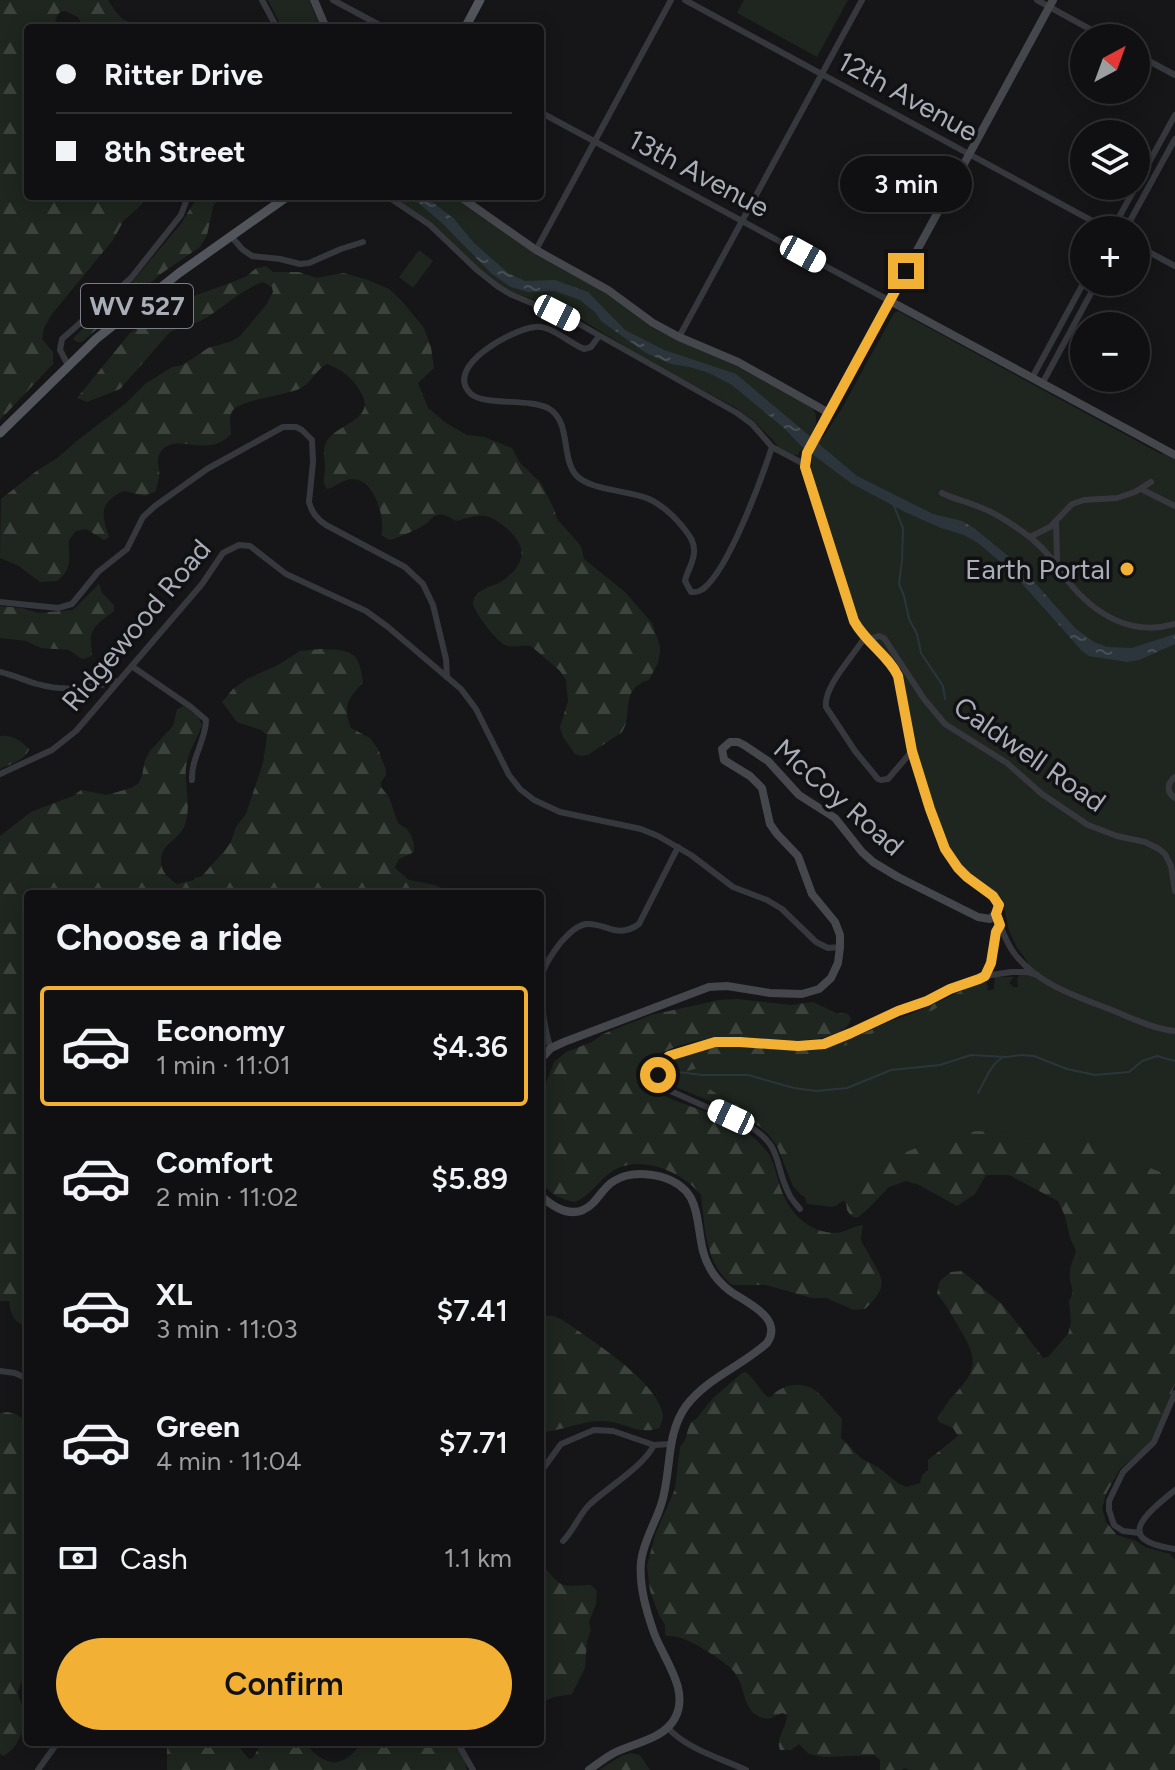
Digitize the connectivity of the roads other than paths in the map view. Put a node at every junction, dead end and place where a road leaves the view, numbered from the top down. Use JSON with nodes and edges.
{"nodes":[{"id":1,"x":262,"y":0,"type":"edge"},
{"id":2,"x":314,"y":0,"type":"edge"},
{"id":3,"x":333,"y":0,"type":"edge"},
{"id":4,"x":480,"y":0,"type":"edge"},
{"id":5,"x":671,"y":0,"type":"edge"},
{"id":6,"x":685,"y":0,"type":"edge"},
{"id":7,"x":862,"y":0,"type":"edge"},
{"id":8,"x":1037,"y":0,"type":"edge"},
{"id":9,"x":1051,"y":4,"type":"edge"},
{"id":10,"x":275,"y":24,"type":"edge"},
{"id":11,"x":324,"y":24,"type":"edge"},
{"id":12,"x":378,"y":24,"type":"edge"},
{"id":13,"x":467,"y":24,"type":"edge"},
{"id":14,"x":1083,"y":24,"type":"edge"},
{"id":15,"x":1150,"y":62,"type":"edge"},
{"id":16,"x":822,"y":74,"type":"junction"},
{"id":17,"x":1175,"y":75,"type":"edge"},
{"id":18,"x":544,"y":114,"type":"edge"},
{"id":19,"x":1175,"y":115,"type":"edge"},
{"id":20,"x":1175,"y":139,"type":"edge"},
{"id":21,"x":594,"y":142,"type":"junction"},
{"id":22,"x":969,"y":154,"type":"junction"},
{"id":23,"x":187,"y":200,"type":"edge"},
{"id":24,"x":282,"y":200,"type":"edge"},
{"id":25,"x":393,"y":200,"type":"edge"},
{"id":26,"x":465,"y":200,"type":"edge"},
{"id":27,"x":1085,"y":216,"type":"edge"},
{"id":28,"x":1119,"y":216,"type":"edge"},
{"id":29,"x":1133,"y":216,"type":"edge"},
{"id":30,"x":742,"y":221,"type":"junction"},
{"id":31,"x":231,"y":236,"type":"junction"},
{"id":32,"x":363,"y":242,"type":"dead end"},
{"id":33,"x":536,"y":250,"type":"junction"},
{"id":34,"x":1150,"y":253,"type":"edge"},
{"id":35,"x":1175,"y":266,"type":"edge"},
{"id":36,"x":1076,"y":296,"type":"edge"},
{"id":37,"x":1089,"y":296,"type":"edge"},
{"id":38,"x":890,"y":301,"type":"junction"},
{"id":39,"x":599,"y":336,"type":"junction"},
{"id":40,"x":679,"y":337,"type":"junction"},
{"id":41,"x":68,"y":365,"type":"junction"},
{"id":42,"x":1032,"y":378,"type":"junction"},
{"id":43,"x":1042,"y":384,"type":"junction"},
{"id":44,"x":829,"y":413,"type":"junction"},
{"id":45,"x":0,"y":433,"type":"edge"},
{"id":46,"x":772,"y":447,"type":"junction"},
{"id":47,"x":1175,"y":455,"type":"edge"},
{"id":48,"x":805,"y":461,"type":"junction"},
{"id":49,"x":1151,"y":482,"type":"dead end"},
{"id":50,"x":1141,"y":489,"type":"junction"},
{"id":51,"x":942,"y":493,"type":"dead end"},
{"id":52,"x":1175,"y":506,"type":"edge"},
{"id":53,"x":1056,"y":521,"type":"junction"},
{"id":54,"x":1030,"y":537,"type":"junction"},
{"id":55,"x":1057,"y":565,"type":"junction"},
{"id":56,"x":0,"y":602,"type":"edge"},
{"id":57,"x":1175,"y":624,"type":"edge"},
{"id":58,"x":866,"y":638,"type":"junction"},
{"id":59,"x":133,"y":667,"type":"junction"},
{"id":60,"x":0,"y":672,"type":"edge"},
{"id":61,"x":447,"y":677,"type":"junction"},
{"id":62,"x":118,"y":681,"type":"junction"},
{"id":63,"x":912,"y":751,"type":"junction"},
{"id":64,"x":0,"y":774,"type":"edge"},
{"id":65,"x":1175,"y":777,"type":"edge"},
{"id":66,"x":192,"y":780,"type":"dead end"},
{"id":67,"x":1175,"y":798,"type":"edge"},
{"id":68,"x":678,"y":847,"type":"junction"},
{"id":69,"x":1175,"y":891,"type":"edge"},
{"id":70,"x":996,"y":914,"type":"junction"},
{"id":71,"x":1000,"y":925,"type":"junction"},
{"id":72,"x":840,"y":947,"type":"junction"},
{"id":73,"x":544,"y":971,"type":"edge"},
{"id":74,"x":1037,"y":975,"type":"junction"},
{"id":75,"x":985,"y":976,"type":"junction"},
{"id":76,"x":544,"y":1026,"type":"edge"},
{"id":77,"x":1175,"y":1031,"type":"edge"},
{"id":78,"x":551,"y":1048,"type":"junction"},
{"id":79,"x":544,"y":1056,"type":"edge"},
{"id":80,"x":544,"y":1198,"type":"edge"},
{"id":81,"x":800,"y":1209,"type":"dead end"},
{"id":82,"x":0,"y":1371,"type":"edge"},
{"id":83,"x":24,"y":1377,"type":"edge"},
{"id":84,"x":1175,"y":1393,"type":"edge"},
{"id":85,"x":671,"y":1444,"type":"junction"},
{"id":86,"x":654,"y":1445,"type":"junction"},
{"id":87,"x":544,"y":1467,"type":"edge"},
{"id":88,"x":1175,"y":1490,"type":"edge"},
{"id":89,"x":1140,"y":1533,"type":"junction"},
{"id":90,"x":563,"y":1541,"type":"dead end"},
{"id":91,"x":1175,"y":1549,"type":"edge"},
{"id":92,"x":668,"y":1728,"type":"junction"},
{"id":93,"x":55,"y":1746,"type":"edge"},
{"id":94,"x":459,"y":1746,"type":"edge"},
{"id":95,"x":38,"y":1770,"type":"edge"},
{"id":96,"x":473,"y":1770,"type":"edge"},
{"id":97,"x":589,"y":1770,"type":"edge"},
{"id":98,"x":746,"y":1770,"type":"edge"}],
"edges":[{"from":1,"to":10,"type":"street"},
{"from":2,"to":11,"type":"street"},
{"from":3,"to":12,"type":"street"},
{"from":4,"to":13,"type":"main road"},
{"from":5,"to":21,"type":"street"},
{"from":6,"to":16,"type":"street","name":"12th Avenue"},
{"from":7,"to":16,"type":"street"},
{"from":8,"to":9,"type":"street"},
{"from":9,"to":14,"type":"street"},
{"from":9,"to":22,"type":"street"},
{"from":15,"to":17,"type":"street"},
{"from":16,"to":22,"type":"street","name":"12th Avenue"},
{"from":16,"to":30,"type":"street"},
{"from":18,"to":21,"type":"street","name":"13th Avenue"},
{"from":19,"to":28,"type":"street"},
{"from":20,"to":29,"type":"street"},
{"from":21,"to":30,"type":"street","name":"13th Avenue"},
{"from":21,"to":33,"type":"street"},
{"from":22,"to":27,"type":"street","name":"12th Avenue"},
{"from":22,"to":38,"type":"street"},
{"from":23,"to":41,"type":"street"},
{"from":24,"to":31,"type":"main road","number":"WV 527"},
{"from":25,"to":39,"type":"street"},
{"from":26,"to":33,"type":"street"},
{"from":30,"to":38,"type":"street","name":"13th Avenue"},
{"from":30,"to":40,"type":"street"},
{"from":31,"to":32,"type":"street"},
{"from":31,"to":41,"type":"main road","number":"WV 527"},
{"from":33,"to":40,"type":"street"},
{"from":34,"to":35,"type":"street"},
{"from":36,"to":42,"type":"street"},
{"from":37,"to":43,"type":"street"},
{"from":38,"to":42,"type":"street","name":"13th Avenue"},
{"from":38,"to":44,"type":"street"},
{"from":39,"to":46,"type":"street"},
{"from":39,"to":46,"type":"street"},
{"from":40,"to":44,"type":"street"},
{"from":41,"to":45,"type":"main road","number":"WV 527"},
{"from":42,"to":43,"type":"street","name":"13th Avenue"},
{"from":43,"to":47,"type":"street","name":"13th Avenue"},
{"from":44,"to":48,"type":"street"},
{"from":46,"to":48,"type":"street"},
{"from":48,"to":58,"type":"street","name":"McCoy Road"},
{"from":49,"to":50,"type":"street"},
{"from":50,"to":52,"type":"street"},
{"from":50,"to":53,"type":"street"},
{"from":51,"to":54,"type":"street"},
{"from":53,"to":54,"type":"street"},
{"from":53,"to":55,"type":"street"},
{"from":54,"to":55,"type":"street"},
{"from":55,"to":57,"type":"street"},
{"from":56,"to":61,"type":"street"},
{"from":58,"to":63,"type":"street","name":"McCoy Road"},
{"from":58,"to":63,"type":"street"},
{"from":58,"to":69,"type":"street","name":"Caldwell Road"},
{"from":59,"to":61,"type":"street","name":"Ridgewood Road"},
{"from":59,"to":62,"type":"street","name":"Ridgewood Road"},
{"from":59,"to":66,"type":"street"},
{"from":60,"to":62,"type":"street"},
{"from":61,"to":68,"type":"street","name":"Ridgewood Road"},
{"from":62,"to":64,"type":"street","name":"Ridgewood Road"},
{"from":63,"to":70,"type":"street","name":"McCoy Road"},
{"from":65,"to":67,"type":"street"},
{"from":68,"to":72,"type":"street","name":"Ridgewood Road"},
{"from":68,"to":73,"type":"street"},
{"from":70,"to":71,"type":"street"},
{"from":70,"to":72,"type":"street","name":"McCoy Road"},
{"from":71,"to":74,"type":"street"},
{"from":71,"to":75,"type":"street"},
{"from":72,"to":78,"type":"street"},
{"from":74,"to":75,"type":"street"},
{"from":74,"to":77,"type":"street"},
{"from":75,"to":81,"type":"street"},
{"from":76,"to":78,"type":"street"},
{"from":78,"to":79,"type":"street"},
{"from":80,"to":85,"type":"street"},
{"from":82,"to":83,"type":"street"},
{"from":84,"to":89,"type":"street"},
{"from":85,"to":86,"type":"street"},
{"from":85,"to":92,"type":"street"},
{"from":86,"to":87,"type":"street"},
{"from":86,"to":90,"type":"street"},
{"from":88,"to":89,"type":"street"},
{"from":89,"to":91,"type":"street"},
{"from":92,"to":97,"type":"street"},
{"from":92,"to":98,"type":"street"},
{"from":93,"to":95,"type":"street"},
{"from":94,"to":96,"type":"street"}]}
